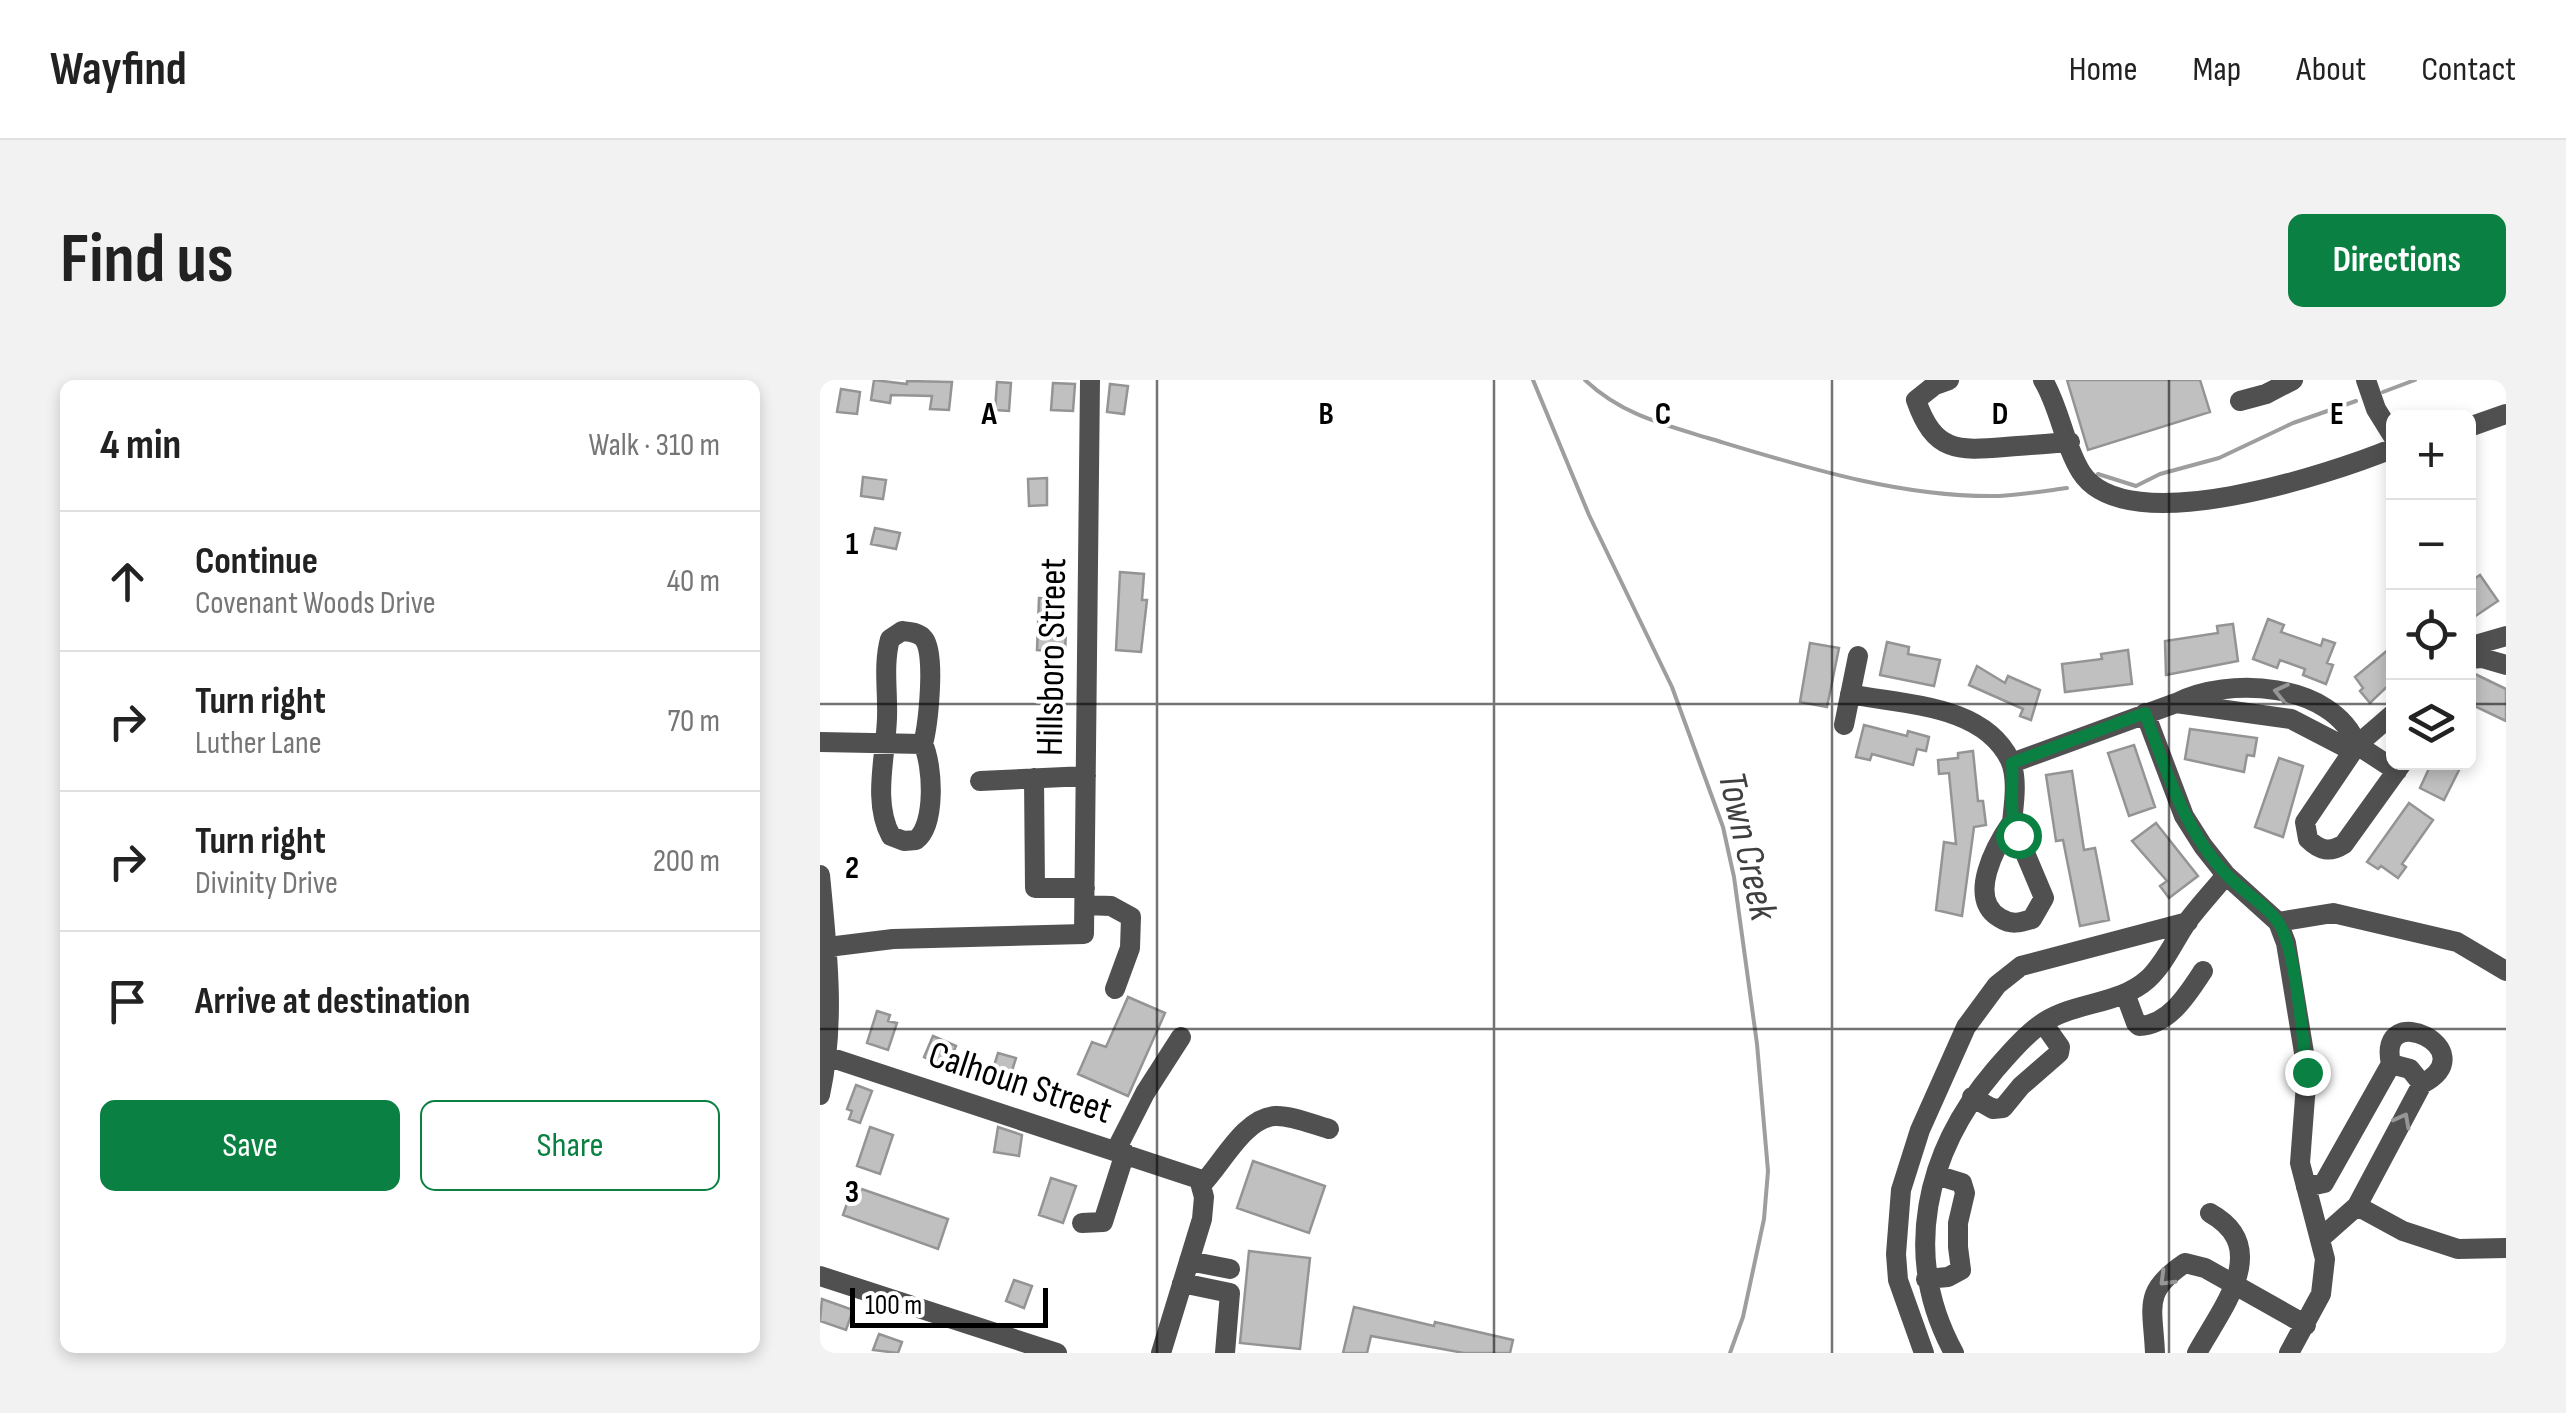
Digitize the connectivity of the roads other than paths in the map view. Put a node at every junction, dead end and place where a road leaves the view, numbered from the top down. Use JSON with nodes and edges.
{"nodes":[{"id":1,"x":1090,"y":380,"type":"edge"},
{"id":2,"x":1949,"y":380,"type":"edge"},
{"id":3,"x":2043,"y":380,"type":"edge"},
{"id":4,"x":2293,"y":380,"type":"edge"},
{"id":5,"x":2366,"y":380,"type":"edge"},
{"id":6,"x":2240,"y":401,"type":"dead end"},
{"id":7,"x":2506,"y":414,"type":"edge"},
{"id":8,"x":2476,"y":423,"type":"edge"},
{"id":9,"x":2386,"y":425,"type":"edge"},
{"id":10,"x":2070,"y":442,"type":"junction"},
{"id":11,"x":2386,"y":451,"type":"edge"},
{"id":12,"x":2506,"y":636,"type":"edge"},
{"id":13,"x":2476,"y":645,"type":"edge"},
{"id":14,"x":1858,"y":656,"type":"dead end"},
{"id":15,"x":2476,"y":657,"type":"edge"},
{"id":16,"x":2506,"y":665,"type":"edge"},
{"id":17,"x":1850,"y":694,"type":"junction"},
{"id":18,"x":2145,"y":713,"type":"junction"},
{"id":19,"x":2386,"y":720,"type":"edge"},
{"id":20,"x":1844,"y":725,"type":"dead end"},
{"id":21,"x":820,"y":742,"type":"edge"},
{"id":22,"x":884,"y":743,"type":"junction"},
{"id":23,"x":923,"y":744,"type":"junction"},
{"id":24,"x":2357,"y":745,"type":"junction"},
{"id":25,"x":2386,"y":760,"type":"edge"},
{"id":26,"x":2012,"y":763,"type":"junction"},
{"id":27,"x":2398,"y":770,"type":"edge"},
{"id":28,"x":1086,"y":776,"type":"junction"},
{"id":29,"x":1034,"y":778,"type":"junction"},
{"id":30,"x":980,"y":781,"type":"dead end"},
{"id":31,"x":2012,"y":822,"type":"dead end"},
{"id":32,"x":820,"y":875,"type":"edge"},
{"id":33,"x":2226,"y":875,"type":"junction"},
{"id":34,"x":820,"y":885,"type":"edge"},
{"id":35,"x":1085,"y":897,"type":"junction"},
{"id":36,"x":2188,"y":922,"type":"junction"},
{"id":37,"x":2278,"y":922,"type":"junction"},
{"id":38,"x":828,"y":947,"type":"junction"},
{"id":39,"x":2203,"y":970,"type":"dead end"},
{"id":40,"x":2506,"y":971,"type":"edge"},
{"id":41,"x":1115,"y":989,"type":"dead end"},
{"id":42,"x":2126,"y":996,"type":"junction"},
{"id":43,"x":2043,"y":1023,"type":"junction"},
{"id":44,"x":1182,"y":1036,"type":"dead end"},
{"id":45,"x":823,"y":1056,"type":"edge"},
{"id":46,"x":2391,"y":1064,"type":"junction"},
{"id":47,"x":2422,"y":1084,"type":"junction"},
{"id":48,"x":820,"y":1095,"type":"edge"},
{"id":49,"x":1972,"y":1097,"type":"junction"},
{"id":50,"x":1329,"y":1129,"type":"dead end"},
{"id":51,"x":1120,"y":1152,"type":"junction"},
{"id":52,"x":1936,"y":1175,"type":"junction"},
{"id":53,"x":1201,"y":1181,"type":"junction"},
{"id":54,"x":2306,"y":1187,"type":"junction"},
{"id":55,"x":2357,"y":1206,"type":"junction"},
{"id":56,"x":2210,"y":1212,"type":"dead end"},
{"id":57,"x":1082,"y":1223,"type":"dead end"},
{"id":58,"x":2322,"y":1237,"type":"junction"},
{"id":59,"x":2506,"y":1248,"type":"edge"},
{"id":60,"x":1189,"y":1261,"type":"junction"},
{"id":61,"x":1230,"y":1269,"type":"dead end"},
{"id":62,"x":820,"y":1276,"type":"edge"},
{"id":63,"x":1926,"y":1279,"type":"junction"},
{"id":64,"x":1182,"y":1283,"type":"junction"},
{"id":65,"x":2234,"y":1284,"type":"junction"},
{"id":66,"x":2306,"y":1324,"type":"junction"},
{"id":67,"x":1057,"y":1353,"type":"edge"},
{"id":68,"x":1161,"y":1353,"type":"edge"},
{"id":69,"x":1225,"y":1353,"type":"edge"},
{"id":70,"x":1924,"y":1353,"type":"edge"},
{"id":71,"x":1954,"y":1353,"type":"edge"},
{"id":72,"x":2154,"y":1353,"type":"edge"},
{"id":73,"x":2196,"y":1353,"type":"edge"},
{"id":74,"x":2289,"y":1353,"type":"edge"}],
"edges":[{"from":1,"to":28,"type":"street","name":"Hillsboro Street"},
{"from":2,"to":10,"type":"street"},
{"from":3,"to":10,"type":"street"},
{"from":4,"to":6,"type":"street"},
{"from":5,"to":9,"type":"street"},
{"from":7,"to":8,"type":"street"},
{"from":10,"to":11,"type":"street"},
{"from":12,"to":13,"type":"street"},
{"from":14,"to":17,"type":"street"},
{"from":15,"to":16,"type":"street"},
{"from":17,"to":20,"type":"street"},
{"from":17,"to":26,"type":"street"},
{"from":18,"to":24,"type":"street"},
{"from":18,"to":26,"type":"street"},
{"from":18,"to":33,"type":"street"},
{"from":19,"to":24,"type":"street"},
{"from":21,"to":22,"type":"street"},
{"from":22,"to":23,"type":"street"},
{"from":22,"to":23,"type":"street"},
{"from":22,"to":23,"type":"street"},
{"from":24,"to":25,"type":"street"},
{"from":24,"to":27,"type":"street"},
{"from":26,"to":31,"type":"street"},
{"from":28,"to":29,"type":"street"},
{"from":28,"to":35,"type":"street","name":"Hillsboro Street"},
{"from":29,"to":30,"type":"street"},
{"from":29,"to":35,"type":"street"},
{"from":32,"to":34,"type":"street"},
{"from":33,"to":36,"type":"street"},
{"from":33,"to":37,"type":"street"},
{"from":34,"to":38,"type":"street"},
{"from":35,"to":38,"type":"street","name":"Hillsboro Street"},
{"from":35,"to":41,"type":"street"},
{"from":36,"to":42,"type":"street"},
{"from":36,"to":70,"type":"street"},
{"from":37,"to":40,"type":"street"},
{"from":37,"to":54,"type":"street"},
{"from":38,"to":45,"type":"street"},
{"from":39,"to":42,"type":"street"},
{"from":42,"to":43,"type":"street"},
{"from":43,"to":49,"type":"street"},
{"from":43,"to":49,"type":"street"},
{"from":44,"to":51,"type":"street"},
{"from":45,"to":48,"type":"street"},
{"from":45,"to":51,"type":"street","name":"Calhoun Street"},
{"from":46,"to":47,"type":"street"},
{"from":46,"to":47,"type":"street"},
{"from":46,"to":54,"type":"street"},
{"from":55,"to":47,"type":"street","one_way":true},
{"from":49,"to":52,"type":"street"},
{"from":50,"to":53,"type":"street"},
{"from":51,"to":53,"type":"street","name":"Calhoun Street"},
{"from":51,"to":57,"type":"street"},
{"from":52,"to":63,"type":"street"},
{"from":52,"to":63,"type":"street"},
{"from":53,"to":60,"type":"street"},
{"from":54,"to":58,"type":"street"},
{"from":55,"to":58,"type":"street"},
{"from":55,"to":59,"type":"street"},
{"from":56,"to":65,"type":"street"},
{"from":58,"to":66,"type":"street"},
{"from":60,"to":61,"type":"street"},
{"from":60,"to":64,"type":"street"},
{"from":62,"to":67,"type":"street"},
{"from":63,"to":71,"type":"street"},
{"from":64,"to":68,"type":"street"},
{"from":64,"to":69,"type":"street"},
{"from":65,"to":66,"type":"street"},
{"from":65,"to":72,"type":"street","one_way":true},
{"from":65,"to":73,"type":"street"},
{"from":66,"to":74,"type":"street"}]}
